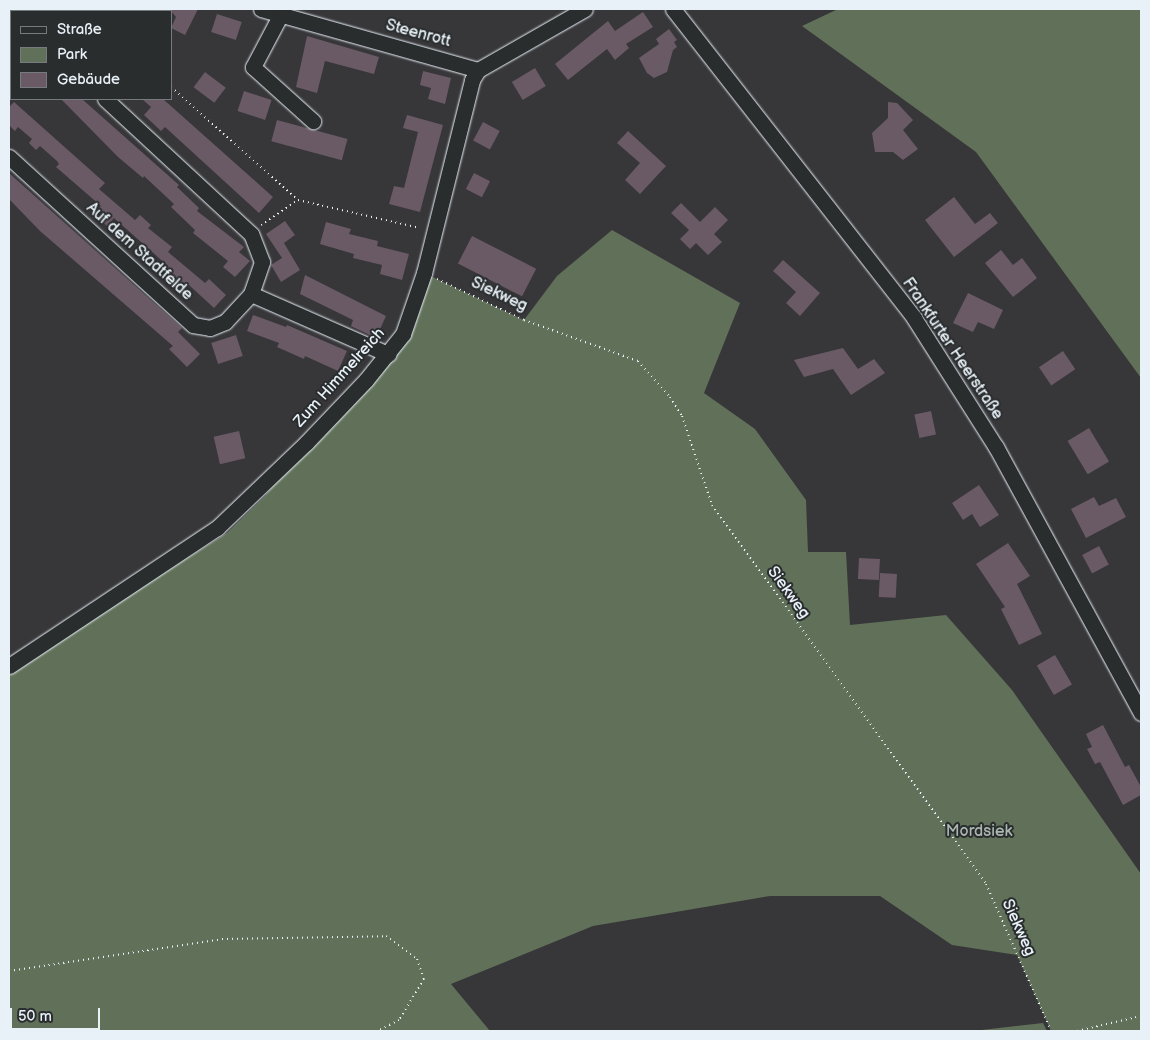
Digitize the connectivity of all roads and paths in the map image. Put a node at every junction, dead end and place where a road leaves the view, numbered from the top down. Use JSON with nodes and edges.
{"nodes":[{"id":1,"x":261,"y":9,"type":"edge"},
{"id":2,"x":585,"y":9,"type":"edge"},
{"id":3,"x":673,"y":9,"type":"edge"},
{"id":4,"x":281,"y":14,"type":"junction"},
{"id":5,"x":478,"y":70,"type":"junction"},
{"id":6,"x":172,"y":88,"type":"edge"},
{"id":7,"x":106,"y":100,"type":"edge"},
{"id":8,"x":313,"y":121,"type":"dead end"},
{"id":9,"x":9,"y":157,"type":"edge"},
{"id":10,"x":298,"y":200,"type":"junction"},
{"id":11,"x":432,"y":231,"type":"junction"},
{"id":12,"x":251,"y":234,"type":"junction"},
{"id":13,"x":424,"y":273,"type":"junction"},
{"id":14,"x":251,"y":294,"type":"junction"},
{"id":15,"x":388,"y":354,"type":"junction"},
{"id":16,"x":9,"y":666,"type":"edge"},
{"id":17,"x":1141,"y":713,"type":"edge"},
{"id":18,"x":9,"y":971,"type":"edge"},
{"id":19,"x":1141,"y":1016,"type":"edge"},
{"id":20,"x":377,"y":1031,"type":"edge"},
{"id":21,"x":1051,"y":1031,"type":"edge"},
{"id":22,"x":1077,"y":1031,"type":"edge"}],
"edges":[{"from":1,"to":4,"type":"street","name":"Steenrott"},
{"from":2,"to":5,"type":"street"},
{"from":3,"to":17,"type":"street","name":"Frankfurter Heerstraße"},
{"from":4,"to":5,"type":"street","name":"Steenrott"},
{"from":4,"to":8,"type":"street"},
{"from":5,"to":11,"type":"street","name":"Zum Himmelreich"},
{"from":6,"to":10,"type":"path"},
{"from":7,"to":12,"type":"street","name":"Auf dem Stadtfelde"},
{"from":9,"to":14,"type":"street","name":"Auf dem Stadtfelde"},
{"from":10,"to":11,"type":"path"},
{"from":10,"to":12,"type":"path"},
{"from":11,"to":13,"type":"street","name":"Zum Himmelreich"},
{"from":12,"to":14,"type":"street","name":"Auf dem Stadtfelde"},
{"from":13,"to":15,"type":"street","name":"Zum Himmelreich"},
{"from":13,"to":21,"type":"path","name":"Siekweg"},
{"from":14,"to":15,"type":"street"},
{"from":15,"to":16,"type":"street","name":"Zum Himmelreich"},
{"from":18,"to":20,"type":"path"},
{"from":19,"to":22,"type":"path"}]}
